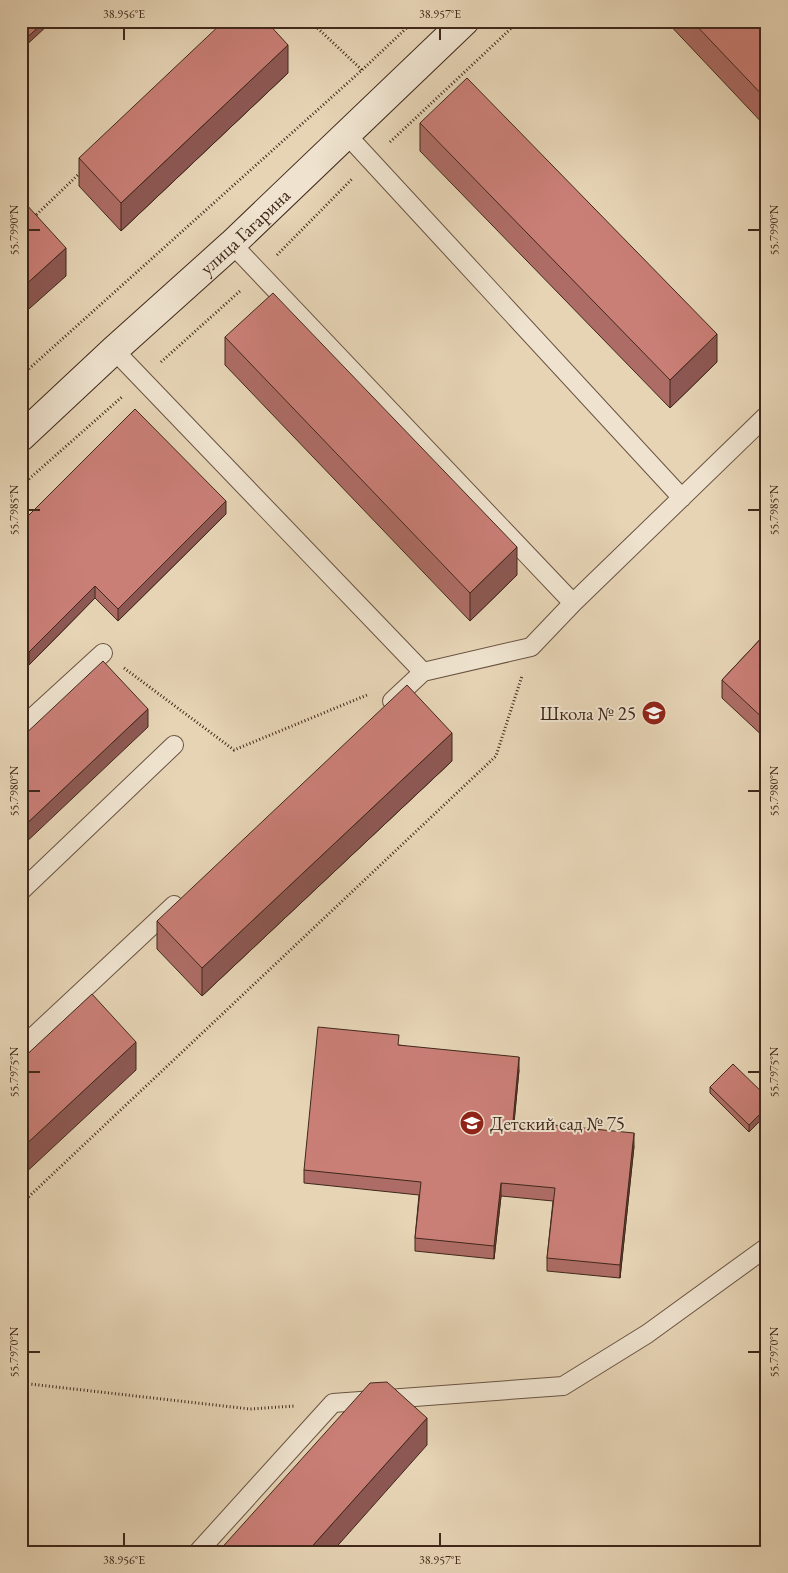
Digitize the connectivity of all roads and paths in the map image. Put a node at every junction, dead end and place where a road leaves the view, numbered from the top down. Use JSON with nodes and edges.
{"nodes":[{"id":1,"x":310,"y":21,"type":"edge"},
{"id":2,"x":414,"y":21,"type":"edge"},
{"id":3,"x":465,"y":21,"type":"edge"},
{"id":4,"x":362,"y":70,"type":"junction"},
{"id":5,"x":389,"y":95,"type":"junction"},
{"id":6,"x":347,"y":135,"type":"junction"},
{"id":7,"x":85,"y":169,"type":"edge"},
{"id":8,"x":28,"y":222,"type":"edge"},
{"id":9,"x":232,"y":244,"type":"junction"},
{"id":10,"x":114,"y":350,"type":"junction"},
{"id":11,"x":21,"y":376,"type":"edge"},
{"id":12,"x":767,"y":416,"type":"edge"},
{"id":13,"x":21,"y":437,"type":"edge"},
{"id":14,"x":682,"y":498,"type":"junction"},
{"id":15,"x":573,"y":603,"type":"junction"},
{"id":16,"x":531,"y":647,"type":"junction"},
{"id":17,"x":103,"y":653,"type":"joint"},
{"id":18,"x":423,"y":672,"type":"junction"},
{"id":19,"x":369,"y":694,"type":"dead end"},
{"id":20,"x":380,"y":712,"type":"edge"},
{"id":21,"x":21,"y":728,"type":"edge"},
{"id":22,"x":174,"y":745,"type":"dead end"},
{"id":23,"x":21,"y":891,"type":"edge"},
{"id":24,"x":186,"y":894,"type":"edge"},
{"id":25,"x":21,"y":1048,"type":"edge"},
{"id":26,"x":21,"y":1204,"type":"edge"},
{"id":27,"x":767,"y":1247,"type":"edge"},
{"id":28,"x":21,"y":1383,"type":"edge"},
{"id":29,"x":333,"y":1403,"type":"junction"},
{"id":30,"x":198,"y":1552,"type":"edge"}],
"edges":[{"from":1,"to":4,"type":"path"},
{"from":2,"to":4,"type":"path"},
{"from":3,"to":5,"type":"main road","name":"улица Гагарина"},
{"from":4,"to":5,"type":"path"},
{"from":4,"to":11,"type":"path"},
{"from":5,"to":6,"type":"main road","name":"улица Гагарина"},
{"from":6,"to":9,"type":"main road","name":"улица Гагарина"},
{"from":6,"to":14,"type":"lane"},
{"from":7,"to":8,"type":"path"},
{"from":9,"to":10,"type":"main road","name":"улица Гагарина"},
{"from":9,"to":15,"type":"lane"},
{"from":10,"to":13,"type":"main road","name":"улица Гагарина"},
{"from":10,"to":18,"type":"lane"},
{"from":12,"to":14,"type":"lane"},
{"from":14,"to":15,"type":"lane"},
{"from":15,"to":16,"type":"lane"},
{"from":16,"to":18,"type":"lane"},
{"from":16,"to":26,"type":"path"},
{"from":17,"to":19,"type":"path"},
{"from":17,"to":21,"type":"lane"},
{"from":18,"to":20,"type":"lane"},
{"from":22,"to":23,"type":"lane"},
{"from":24,"to":25,"type":"lane"},
{"from":27,"to":29,"type":"lane"},
{"from":28,"to":29,"type":"path"},
{"from":29,"to":30,"type":"lane"}]}
